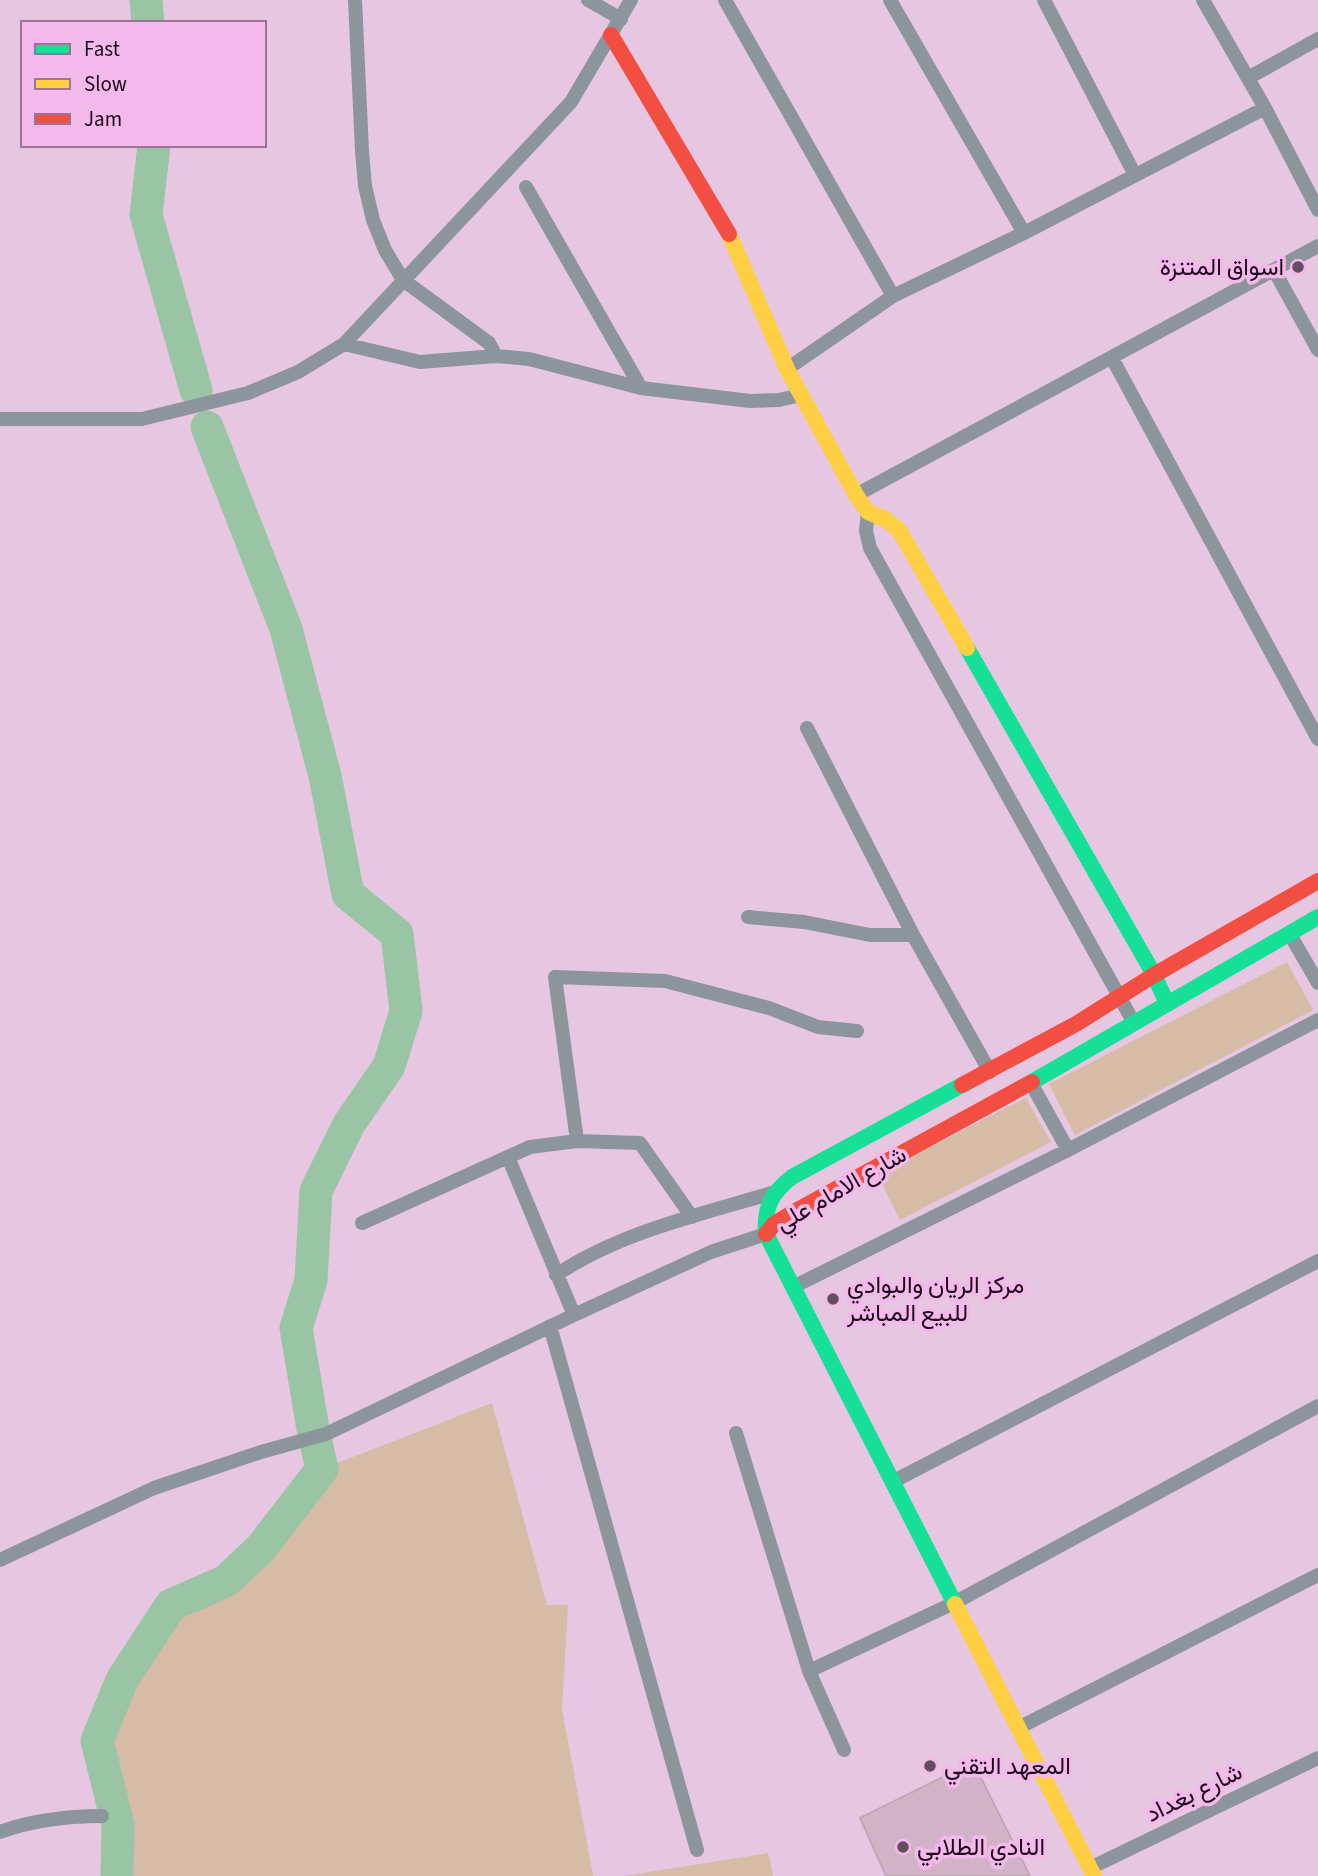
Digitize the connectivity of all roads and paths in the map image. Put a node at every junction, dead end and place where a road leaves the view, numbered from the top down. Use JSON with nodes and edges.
{"nodes":[{"id":1,"x":355,"y":0,"type":"edge"},
{"id":2,"x":588,"y":0,"type":"edge"},
{"id":3,"x":631,"y":0,"type":"edge"},
{"id":4,"x":725,"y":0,"type":"edge"},
{"id":5,"x":890,"y":0,"type":"edge"},
{"id":6,"x":1044,"y":0,"type":"edge"},
{"id":7,"x":1203,"y":0,"type":"edge"},
{"id":8,"x":621,"y":19,"type":"junction"},
{"id":9,"x":611,"y":35,"type":"junction"},
{"id":10,"x":1318,"y":39,"type":"edge"},
{"id":11,"x":1248,"y":78,"type":"junction"},
{"id":12,"x":1265,"y":108,"type":"junction"},
{"id":13,"x":1135,"y":175,"type":"junction"},
{"id":14,"x":526,"y":187,"type":"dead end"},
{"id":15,"x":1318,"y":210,"type":"edge"},
{"id":16,"x":1024,"y":233,"type":"junction"},
{"id":17,"x":1318,"y":246,"type":"edge"},
{"id":18,"x":1274,"y":270,"type":"junction"},
{"id":19,"x":403,"y":280,"type":"junction"},
{"id":20,"x":893,"y":296,"type":"junction"},
{"id":21,"x":344,"y":344,"type":"junction"},
{"id":22,"x":1318,"y":350,"type":"edge"},
{"id":23,"x":496,"y":356,"type":"junction"},
{"id":24,"x":1112,"y":358,"type":"junction"},
{"id":25,"x":787,"y":369,"type":"junction"},
{"id":26,"x":641,"y":388,"type":"junction"},
{"id":27,"x":801,"y":395,"type":"junction"},
{"id":28,"x":0,"y":419,"type":"edge"},
{"id":29,"x":856,"y":495,"type":"junction"},
{"id":30,"x":868,"y":512,"type":"junction"},
{"id":31,"x":807,"y":727,"type":"dead end"},
{"id":32,"x":1318,"y":739,"type":"edge"},
{"id":33,"x":1318,"y":881,"type":"edge"},
{"id":34,"x":748,"y":917,"type":"dead end"},
{"id":35,"x":1318,"y":917,"type":"edge"},
{"id":36,"x":1289,"y":933,"type":"junction"},
{"id":37,"x":913,"y":935,"type":"junction"},
{"id":38,"x":1154,"y":975,"type":"junction"},
{"id":39,"x":1318,"y":982,"type":"edge"},
{"id":40,"x":1121,"y":996,"type":"junction"},
{"id":41,"x":1167,"y":1003,"type":"junction"},
{"id":42,"x":1318,"y":1020,"type":"edge"},
{"id":43,"x":1134,"y":1023,"type":"junction"},
{"id":44,"x":857,"y":1031,"type":"dead end"},
{"id":45,"x":990,"y":1072,"type":"junction"},
{"id":46,"x":1031,"y":1083,"type":"junction"},
{"id":47,"x":577,"y":1141,"type":"junction"},
{"id":48,"x":1068,"y":1150,"type":"junction"},
{"id":49,"x":508,"y":1157,"type":"junction"},
{"id":50,"x":772,"y":1194,"type":"junction"},
{"id":51,"x":692,"y":1217,"type":"junction"},
{"id":52,"x":362,"y":1223,"type":"dead end"},
{"id":53,"x":766,"y":1234,"type":"junction"},
{"id":54,"x":1318,"y":1261,"type":"edge"},
{"id":55,"x":556,"y":1275,"type":"junction"},
{"id":56,"x":793,"y":1287,"type":"junction"},
{"id":57,"x":574,"y":1315,"type":"junction"},
{"id":58,"x":550,"y":1326,"type":"junction"},
{"id":59,"x":1318,"y":1406,"type":"edge"},
{"id":60,"x":736,"y":1433,"type":"dead end"},
{"id":61,"x":892,"y":1482,"type":"junction"},
{"id":62,"x":0,"y":1560,"type":"edge"},
{"id":63,"x":1318,"y":1575,"type":"edge"},
{"id":64,"x":954,"y":1603,"type":"junction"},
{"id":65,"x":809,"y":1671,"type":"junction"},
{"id":66,"x":1018,"y":1728,"type":"junction"},
{"id":67,"x":844,"y":1749,"type":"dead end"},
{"id":68,"x":1318,"y":1758,"type":"edge"},
{"id":69,"x":102,"y":1816,"type":"dead end"},
{"id":70,"x":0,"y":1832,"type":"edge"},
{"id":71,"x":697,"y":1850,"type":"dead end"},
{"id":72,"x":1092,"y":1872,"type":"edge"}],
"edges":[{"from":1,"to":19,"type":"street"},
{"from":2,"to":8,"type":"street"},
{"from":3,"to":8,"type":"street"},
{"from":4,"to":20,"type":"street"},
{"from":5,"to":16,"type":"street"},
{"from":6,"to":13,"type":"street"},
{"from":7,"to":11,"type":"street"},
{"from":8,"to":9,"type":"street"},
{"from":9,"to":19,"type":"street"},
{"from":9,"to":25,"type":"street"},
{"from":10,"to":11,"type":"street"},
{"from":11,"to":12,"type":"street"},
{"from":12,"to":13,"type":"street"},
{"from":12,"to":15,"type":"street"},
{"from":13,"to":16,"type":"street"},
{"from":14,"to":26,"type":"street"},
{"from":16,"to":20,"type":"street"},
{"from":17,"to":18,"type":"street"},
{"from":18,"to":22,"type":"street"},
{"from":18,"to":24,"type":"street"},
{"from":19,"to":21,"type":"street"},
{"from":19,"to":23,"type":"street"},
{"from":20,"to":25,"type":"street"},
{"from":21,"to":23,"type":"street"},
{"from":21,"to":28,"type":"street"},
{"from":23,"to":26,"type":"street"},
{"from":24,"to":29,"type":"street"},
{"from":24,"to":32,"type":"street"},
{"from":25,"to":27,"type":"street"},
{"from":26,"to":27,"type":"street"},
{"from":27,"to":29,"type":"street"},
{"from":29,"to":30,"type":"street"},
{"from":30,"to":38,"type":"street"},
{"from":30,"to":40,"type":"street"},
{"from":31,"to":37,"type":"street"},
{"from":33,"to":38,"type":"street","name":"شارع الامام علي"},
{"from":34,"to":37,"type":"street"},
{"from":35,"to":36,"type":"street","name":"شارع الامام علي"},
{"from":36,"to":39,"type":"street"},
{"from":36,"to":41,"type":"street","name":"شارع الامام علي"},
{"from":37,"to":45,"type":"street"},
{"from":38,"to":40,"type":"street","name":"شارع الامام علي"},
{"from":38,"to":41,"type":"street"},
{"from":40,"to":43,"type":"street"},
{"from":40,"to":45,"type":"street","name":"شارع الامام علي"},
{"from":41,"to":43,"type":"street","name":"شارع الامام علي"},
{"from":42,"to":48,"type":"street"},
{"from":43,"to":46,"type":"street","name":"شارع الامام علي"},
{"from":44,"to":47,"type":"street"},
{"from":45,"to":50,"type":"street","name":"شارع الامام علي"},
{"from":46,"to":48,"type":"street"},
{"from":46,"to":53,"type":"street","name":"شارع الامام علي"},
{"from":47,"to":49,"type":"street"},
{"from":47,"to":51,"type":"street"},
{"from":48,"to":56,"type":"street"},
{"from":49,"to":52,"type":"street"},
{"from":49,"to":55,"type":"street"},
{"from":50,"to":51,"type":"street"},
{"from":50,"to":53,"type":"street","name":"شارع الامام علي"},
{"from":51,"to":55,"type":"street"},
{"from":53,"to":56,"type":"street"},
{"from":53,"to":57,"type":"street"},
{"from":54,"to":61,"type":"street"},
{"from":55,"to":57,"type":"street"},
{"from":56,"to":61,"type":"street"},
{"from":57,"to":58,"type":"street"},
{"from":58,"to":62,"type":"street"},
{"from":58,"to":71,"type":"street"},
{"from":59,"to":64,"type":"street"},
{"from":60,"to":65,"type":"street"},
{"from":61,"to":64,"type":"street"},
{"from":63,"to":66,"type":"street"},
{"from":64,"to":65,"type":"street"},
{"from":64,"to":66,"type":"street"},
{"from":65,"to":67,"type":"street"},
{"from":66,"to":72,"type":"street"},
{"from":68,"to":72,"type":"street","name":"شارع بغداد"},
{"from":69,"to":70,"type":"street"}]}
